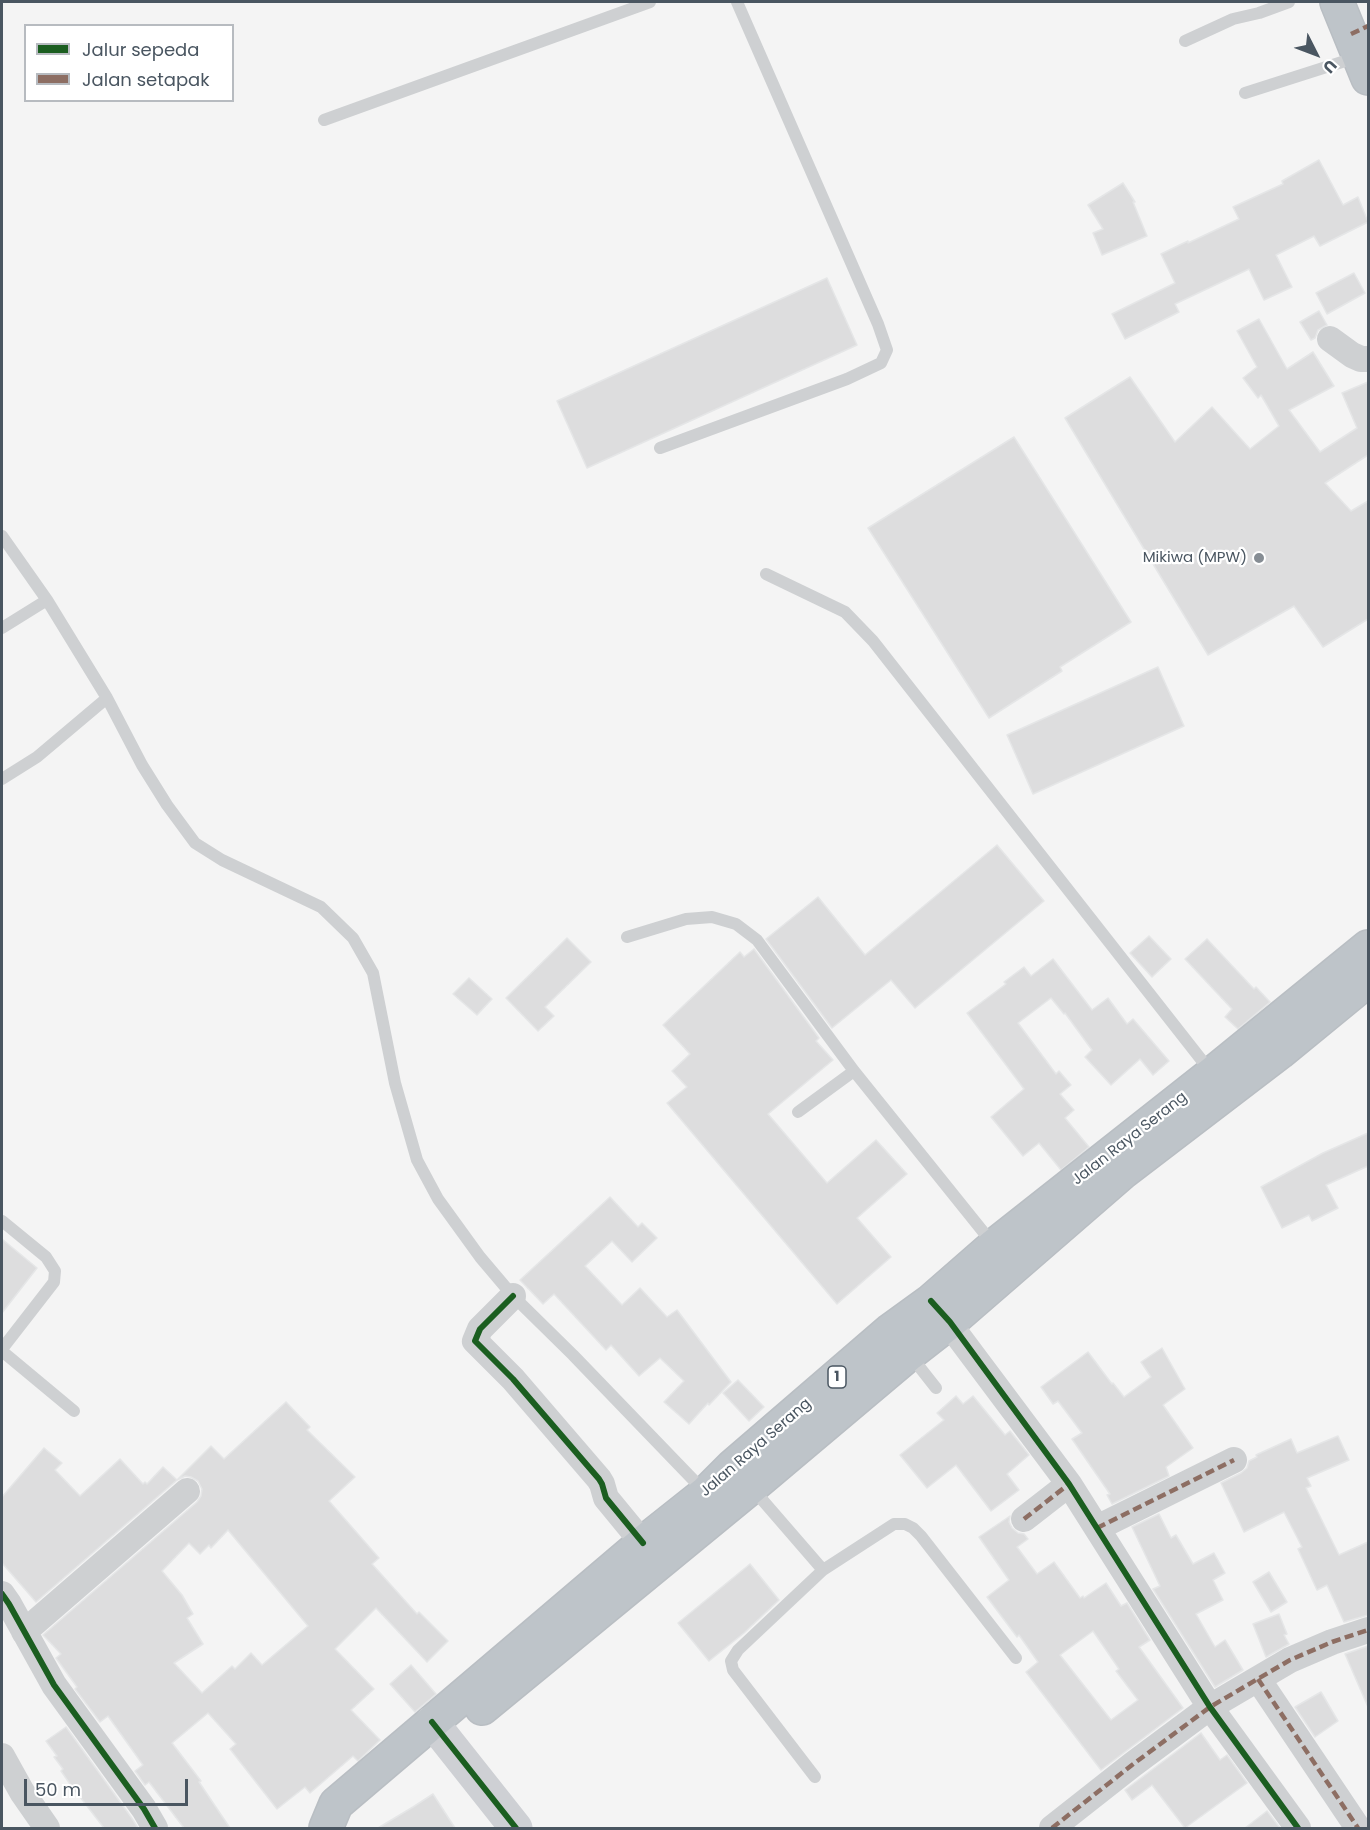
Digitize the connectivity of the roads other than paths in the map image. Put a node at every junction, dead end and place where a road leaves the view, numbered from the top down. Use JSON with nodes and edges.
{"nodes":[{"id":1,"x":650,"y":2,"type":"edge"},
{"id":2,"x":737,"y":2,"type":"edge"},
{"id":3,"x":1289,"y":2,"type":"edge"},
{"id":4,"x":1337,"y":2,"type":"edge"},
{"id":5,"x":1185,"y":41,"type":"dead end"},
{"id":6,"x":1363,"y":66,"type":"edge"},
{"id":7,"x":1245,"y":93,"type":"dead end"},
{"id":8,"x":324,"y":120,"type":"dead end"},
{"id":9,"x":1330,"y":339,"type":"dead end"},
{"id":10,"x":1368,"y":359,"type":"edge"},
{"id":11,"x":660,"y":448,"type":"dead end"},
{"id":12,"x":2,"y":538,"type":"edge"},
{"id":13,"x":766,"y":573,"type":"dead end"},
{"id":14,"x":47,"y":600,"type":"junction"},
{"id":15,"x":2,"y":628,"type":"edge"},
{"id":16,"x":107,"y":698,"type":"junction"},
{"id":17,"x":2,"y":779,"type":"edge"},
{"id":18,"x":627,"y":938,"type":"dead end"},
{"id":19,"x":1368,"y":947,"type":"edge"},
{"id":20,"x":1368,"y":980,"type":"edge"},
{"id":21,"x":854,"y":1071,"type":"junction"},
{"id":22,"x":1220,"y":1083,"type":"junction"},
{"id":23,"x":798,"y":1112,"type":"dead end"},
{"id":24,"x":2,"y":1221,"type":"edge"},
{"id":25,"x":994,"y":1246,"type":"junction"},
{"id":26,"x":513,"y":1296,"type":"junction"},
{"id":27,"x":941,"y":1311,"type":"junction"},
{"id":28,"x":900,"y":1342,"type":"junction"},
{"id":29,"x":2,"y":1350,"type":"edge"},
{"id":30,"x":936,"y":1388,"type":"dead end"},
{"id":31,"x":75,"y":1411,"type":"dead end"},
{"id":32,"x":1234,"y":1461,"type":"dead end"},
{"id":33,"x":742,"y":1477,"type":"junction"},
{"id":34,"x":1069,"y":1484,"type":"junction"},
{"id":35,"x":187,"y":1491,"type":"dead end"},
{"id":36,"x":706,"y":1493,"type":"junction"},
{"id":37,"x":1024,"y":1519,"type":"dead end"},
{"id":38,"x":1097,"y":1528,"type":"junction"},
{"id":39,"x":643,"y":1543,"type":"junction"},
{"id":40,"x":823,"y":1570,"type":"junction"},
{"id":41,"x":2,"y":1594,"type":"edge"},
{"id":42,"x":1368,"y":1630,"type":"edge"},
{"id":43,"x":24,"y":1632,"type":"junction"},
{"id":44,"x":1016,"y":1658,"type":"dead end"},
{"id":45,"x":1258,"y":1679,"type":"junction"},
{"id":46,"x":1210,"y":1707,"type":"junction"},
{"id":47,"x":439,"y":1730,"type":"junction"},
{"id":48,"x":2,"y":1756,"type":"edge"},
{"id":49,"x":816,"y":1777,"type":"dead end"},
{"id":50,"x":47,"y":1828,"type":"edge"},
{"id":51,"x":155,"y":1828,"type":"edge"},
{"id":52,"x":327,"y":1828,"type":"edge"},
{"id":53,"x":516,"y":1828,"type":"edge"},
{"id":54,"x":1052,"y":1828,"type":"edge"},
{"id":55,"x":1298,"y":1828,"type":"edge"},
{"id":56,"x":1358,"y":1828,"type":"edge"}],
"edges":[{"from":1,"to":8,"type":"lane"},
{"from":2,"to":11,"type":"lane"},
{"from":3,"to":5,"type":"lane"},
{"from":4,"to":6,"type":"highway"},
{"from":6,"to":7,"type":"lane"},
{"from":9,"to":10,"type":"street"},
{"from":12,"to":14,"type":"lane"},
{"from":13,"to":22,"type":"lane"},
{"from":14,"to":15,"type":"lane"},
{"from":14,"to":16,"type":"lane"},
{"from":16,"to":17,"type":"lane"},
{"from":16,"to":26,"type":"lane"},
{"from":18,"to":21,"type":"lane"},
{"from":19,"to":22,"type":"highway","name":"Jalan Raya Serang","number":"1"},
{"from":20,"to":22,"type":"highway","name":"Jalan Raya Serang","number":"1"},
{"from":21,"to":23,"type":"lane"},
{"from":21,"to":25,"type":"lane"},
{"from":22,"to":25,"type":"highway","name":"Jalan Raya Serang","number":"1"},
{"from":22,"to":27,"type":"highway","name":"Jalan Raya Serang","number":"1"},
{"from":24,"to":29,"type":"lane"},
{"from":25,"to":27,"type":"highway","name":"Jalan Raya Serang","number":"1"},
{"from":26,"to":36,"type":"lane"},
{"from":26,"to":39,"type":"street"},
{"from":27,"to":28,"type":"highway","name":"Jalan Raya Serang","number":"1"},
{"from":27,"to":34,"type":"street"},
{"from":28,"to":30,"type":"lane"},
{"from":28,"to":33,"type":"highway","name":"Jalan Raya Serang","number":"1"},
{"from":29,"to":31,"type":"lane"},
{"from":32,"to":38,"type":"street"},
{"from":33,"to":36,"type":"highway","name":"Jalan Raya Serang","number":"1"},
{"from":33,"to":40,"type":"lane"},
{"from":33,"to":47,"type":"highway","name":"Jalan Raya Serang","number":"1"},
{"from":34,"to":37,"type":"street"},
{"from":34,"to":38,"type":"street"},
{"from":35,"to":43,"type":"street"},
{"from":36,"to":39,"type":"highway","name":"Jalan Raya Serang","number":"1"},
{"from":38,"to":46,"type":"street"},
{"from":39,"to":47,"type":"highway","name":"Jalan Raya Serang","number":"1"},
{"from":40,"to":44,"type":"lane"},
{"from":40,"to":49,"type":"lane"},
{"from":41,"to":43,"type":"street"},
{"from":42,"to":45,"type":"street"},
{"from":43,"to":51,"type":"street"},
{"from":45,"to":46,"type":"street"},
{"from":45,"to":56,"type":"street"},
{"from":46,"to":54,"type":"street"},
{"from":46,"to":55,"type":"street"},
{"from":47,"to":52,"type":"highway","name":"Jalan Raya Serang","number":"1"},
{"from":47,"to":53,"type":"street"},
{"from":48,"to":50,"type":"street"}]}
